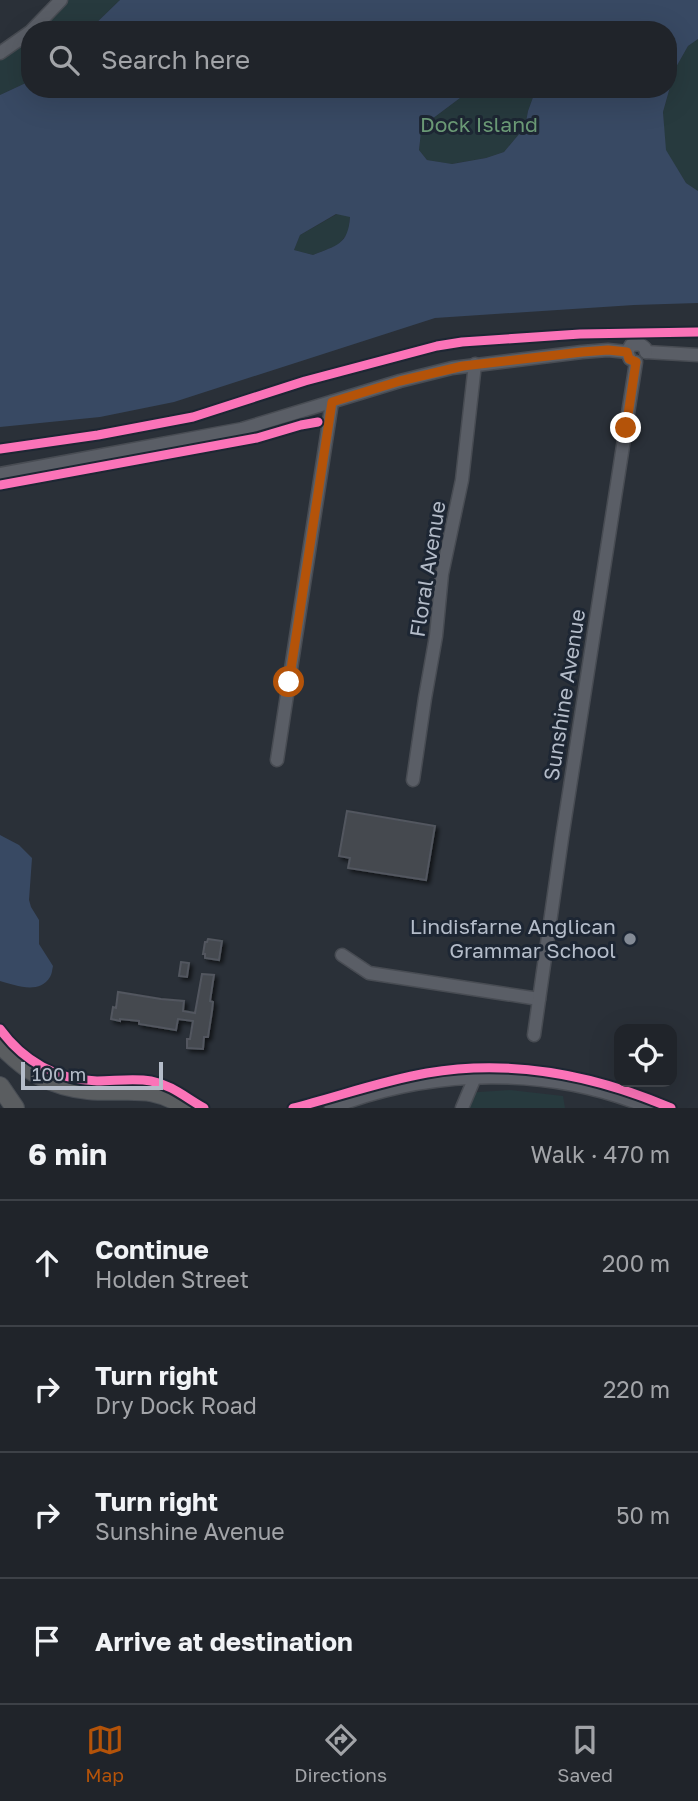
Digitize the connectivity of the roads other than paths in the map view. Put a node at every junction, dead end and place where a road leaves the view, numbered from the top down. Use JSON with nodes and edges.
{"nodes":[{"id":1,"x":61,"y":0,"type":"edge"},
{"id":2,"x":41,"y":21,"type":"edge"},
{"id":3,"x":21,"y":38,"type":"edge"},
{"id":4,"x":0,"y":53,"type":"edge"},
{"id":5,"x":698,"y":355,"type":"edge"},
{"id":6,"x":632,"y":357,"type":"junction"},
{"id":7,"x":475,"y":364,"type":"junction"},
{"id":8,"x":332,"y":402,"type":"junction"},
{"id":9,"x":0,"y":474,"type":"edge"},
{"id":10,"x":278,"y":760,"type":"dead end"},
{"id":11,"x":413,"y":780,"type":"dead end"},
{"id":12,"x":341,"y":956,"type":"dead end"},
{"id":13,"x":539,"y":999,"type":"junction"},
{"id":14,"x":534,"y":1035,"type":"dead end"},
{"id":15,"x":0,"y":1044,"type":"edge"},
{"id":16,"x":475,"y":1077,"type":"junction"},
{"id":17,"x":0,"y":1086,"type":"edge"},
{"id":18,"x":15,"y":1108,"type":"edge"},
{"id":19,"x":187,"y":1108,"type":"edge"},
{"id":20,"x":331,"y":1108,"type":"edge"},
{"id":21,"x":462,"y":1108,"type":"edge"},
{"id":22,"x":650,"y":1108,"type":"edge"}],
"edges":[{"from":1,"to":2,"type":"street"},
{"from":3,"to":4,"type":"street"},
{"from":5,"to":6,"type":"street"},
{"from":6,"to":7,"type":"street"},
{"from":6,"to":13,"type":"street","name":"Sunshine Avenue"},
{"from":7,"to":8,"type":"street"},
{"from":7,"to":11,"type":"street","name":"Floral Avenue"},
{"from":8,"to":9,"type":"street"},
{"from":8,"to":10,"type":"street"},
{"from":12,"to":13,"type":"street"},
{"from":13,"to":14,"type":"street","name":"Sunshine Avenue"},
{"from":15,"to":19,"type":"highway"},
{"from":16,"to":20,"type":"street"},
{"from":16,"to":21,"type":"street"},
{"from":16,"to":22,"type":"street"},
{"from":17,"to":18,"type":"highway"}]}
